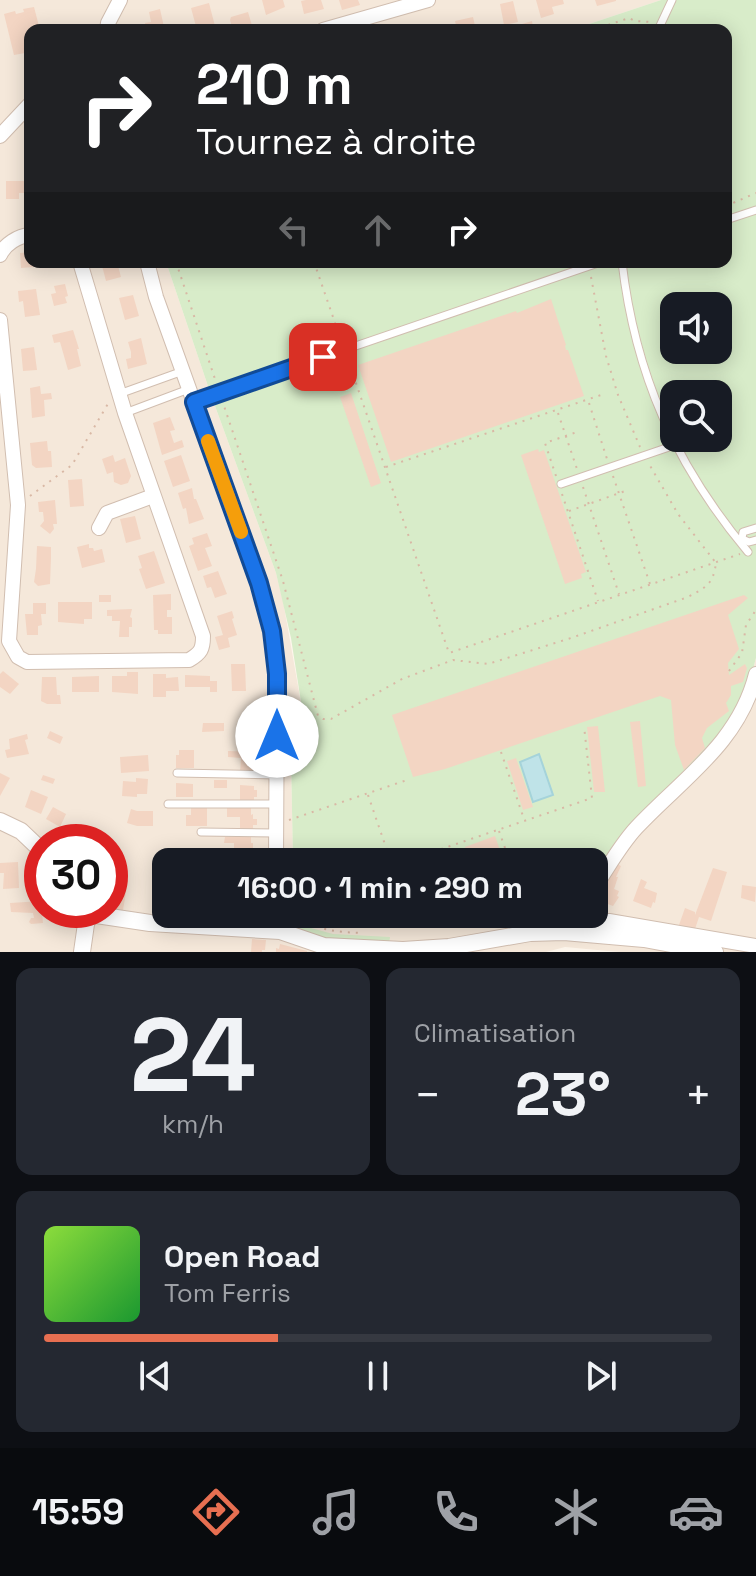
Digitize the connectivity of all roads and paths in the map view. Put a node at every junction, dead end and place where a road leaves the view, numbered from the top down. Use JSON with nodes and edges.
{"nodes":[{"id":1,"x":120,"y":0,"type":"edge"},
{"id":2,"x":428,"y":0,"type":"edge"},
{"id":3,"x":672,"y":0,"type":"edge"},
{"id":4,"x":108,"y":24,"type":"edge"},
{"id":5,"x":344,"y":24,"type":"edge"},
{"id":6,"x":611,"y":24,"type":"edge"},
{"id":7,"x":649,"y":24,"type":"edge"},
{"id":8,"x":660,"y":24,"type":"edge"},
{"id":9,"x":24,"y":110,"type":"edge"},
{"id":10,"x":0,"y":136,"type":"edge"},
{"id":11,"x":756,"y":193,"type":"edge"},
{"id":12,"x":732,"y":203,"type":"edge"},
{"id":13,"x":756,"y":210,"type":"edge"},
{"id":14,"x":732,"y":218,"type":"edge"},
{"id":15,"x":24,"y":236,"type":"edge"},
{"id":16,"x":0,"y":255,"type":"edge"},
{"id":17,"x":82,"y":268,"type":"edge"},
{"id":18,"x":149,"y":268,"type":"edge"},
{"id":19,"x":178,"y":268,"type":"edge"},
{"id":20,"x":316,"y":268,"type":"edge"},
{"id":21,"x":585,"y":268,"type":"edge"},
{"id":22,"x":591,"y":268,"type":"edge"},
{"id":23,"x":623,"y":268,"type":"edge"},
{"id":24,"x":0,"y":320,"type":"edge"},
{"id":25,"x":344,"y":350,"type":"junction"},
{"id":26,"x":183,"y":371,"type":"junction"},
{"id":27,"x":219,"y":393,"type":"junction"},
{"id":28,"x":119,"y":394,"type":"junction"},
{"id":29,"x":601,"y":395,"type":"dead end"},
{"id":30,"x":192,"y":396,"type":"junction"},
{"id":31,"x":589,"y":403,"type":"dead end"},
{"id":32,"x":660,"y":410,"type":"edge"},
{"id":33,"x":125,"y":413,"type":"junction"},
{"id":34,"x":558,"y":413,"type":"dead end"},
{"id":35,"x":577,"y":432,"type":"dead end"},
{"id":36,"x":565,"y":436,"type":"junction"},
{"id":37,"x":660,"y":450,"type":"edge"},
{"id":38,"x":679,"y":452,"type":"edge"},
{"id":39,"x":644,"y":456,"type":"junction"},
{"id":40,"x":610,"y":467,"type":"junction"},
{"id":41,"x":385,"y":468,"type":"junction"},
{"id":42,"x":580,"y":478,"type":"junction"},
{"id":43,"x":561,"y":484,"type":"dead end"},
{"id":44,"x":628,"y":490,"type":"dead end"},
{"id":45,"x":619,"y":493,"type":"junction"},
{"id":46,"x":153,"y":496,"type":"junction"},
{"id":47,"x":589,"y":504,"type":"junction"},
{"id":48,"x":18,"y":505,"type":"junction"},
{"id":49,"x":568,"y":511,"type":"junction"},
{"id":50,"x":99,"y":528,"type":"dead end"},
{"id":51,"x":756,"y":528,"type":"edge"},
{"id":52,"x":756,"y":537,"type":"edge"},
{"id":53,"x":740,"y":539,"type":"junction"},
{"id":54,"x":748,"y":552,"type":"joint"},
{"id":55,"x":716,"y":563,"type":"junction"},
{"id":56,"x":650,"y":585,"type":"junction"},
{"id":57,"x":620,"y":595,"type":"junction"},
{"id":58,"x":599,"y":603,"type":"junction"},
{"id":59,"x":756,"y":610,"type":"edge"},
{"id":60,"x":449,"y":653,"type":"junction"},
{"id":61,"x":453,"y":660,"type":"junction"},
{"id":62,"x":729,"y":671,"type":"dead end"},
{"id":63,"x":755,"y":681,"type":"edge"},
{"id":64,"x":584,"y":726,"type":"dead end"},
{"id":65,"x":501,"y":752,"type":"dead end"},
{"id":66,"x":177,"y":773,"type":"dead end"},
{"id":67,"x":277,"y":775,"type":"junction"},
{"id":68,"x":407,"y":780,"type":"dead end"},
{"id":69,"x":368,"y":794,"type":"junction"},
{"id":70,"x":168,"y":804,"type":"dead end"},
{"id":71,"x":276,"y":804,"type":"junction"},
{"id":72,"x":525,"y":820,"type":"junction"},
{"id":73,"x":0,"y":821,"type":"edge"},
{"id":74,"x":276,"y":827,"type":"junction"},
{"id":75,"x":498,"y":829,"type":"junction"},
{"id":76,"x":201,"y":832,"type":"dead end"},
{"id":77,"x":24,"y":834,"type":"edge"},
{"id":78,"x":276,"y":848,"type":"edge"},
{"id":79,"x":386,"y":848,"type":"edge"},
{"id":80,"x":443,"y":848,"type":"edge"},
{"id":81,"x":505,"y":848,"type":"edge"},
{"id":82,"x":608,"y":868,"type":"edge"},
{"id":83,"x":128,"y":919,"type":"edge"},
{"id":84,"x":152,"y":923,"type":"edge"},
{"id":85,"x":85,"y":928,"type":"edge"},
{"id":86,"x":281,"y":928,"type":"edge"},
{"id":87,"x":318,"y":928,"type":"edge"},
{"id":88,"x":567,"y":928,"type":"edge"},
{"id":89,"x":564,"y":932,"type":"junction"},
{"id":90,"x":374,"y":934,"type":"dead end"},
{"id":91,"x":756,"y":946,"type":"edge"},
{"id":92,"x":323,"y":949,"type":"edge"},
{"id":93,"x":404,"y":951,"type":"edge"},
{"id":94,"x":82,"y":952,"type":"edge"},
{"id":95,"x":715,"y":952,"type":"edge"}],
"edges":[{"from":1,"to":4,"type":"street"},
{"from":2,"to":5,"type":"street"},
{"from":3,"to":8,"type":"lane"},
{"from":6,"to":7,"type":"path"},
{"from":9,"to":10,"type":"street"},
{"from":11,"to":12,"type":"path"},
{"from":13,"to":14,"type":"lane"},
{"from":15,"to":16,"type":"street"},
{"from":17,"to":28,"type":"street"},
{"from":18,"to":26,"type":"street"},
{"from":19,"to":27,"type":"path"},
{"from":20,"to":25,"type":"path"},
{"from":21,"to":25,"type":"lane"},
{"from":22,"to":39,"type":"path"},
{"from":23,"to":32,"type":"lane"},
{"from":24,"to":48,"type":"street"},
{"from":25,"to":27,"type":"lane"},
{"from":25,"to":41,"type":"path"},
{"from":26,"to":28,"type":"lane"},
{"from":26,"to":30,"type":"street"},
{"from":27,"to":30,"type":"lane"},
{"from":27,"to":61,"type":"path"},
{"from":28,"to":33,"type":"street"},
{"from":28,"to":48,"type":"path"},
{"from":29,"to":41,"type":"path"},
{"from":30,"to":33,"type":"lane"},
{"from":30,"to":67,"type":"street"},
{"from":31,"to":40,"type":"path"},
{"from":33,"to":46,"type":"street"},
{"from":34,"to":36,"type":"path"},
{"from":35,"to":36,"type":"path"},
{"from":36,"to":42,"type":"path"},
{"from":36,"to":49,"type":"path"},
{"from":37,"to":39,"type":"lane"},
{"from":38,"to":53,"type":"lane"},
{"from":39,"to":40,"type":"lane"},
{"from":39,"to":55,"type":"path"},
{"from":40,"to":42,"type":"lane"},
{"from":40,"to":45,"type":"path"},
{"from":41,"to":60,"type":"path"},
{"from":42,"to":43,"type":"lane"},
{"from":42,"to":47,"type":"path"},
{"from":44,"to":45,"type":"path"},
{"from":45,"to":47,"type":"path"},
{"from":45,"to":56,"type":"path"},
{"from":46,"to":48,"type":"street"},
{"from":46,"to":50,"type":"street"},
{"from":47,"to":49,"type":"path"},
{"from":47,"to":57,"type":"path"},
{"from":49,"to":58,"type":"path"},
{"from":51,"to":53,"type":"lane"},
{"from":52,"to":53,"type":"lane"},
{"from":53,"to":54,"type":"lane"},
{"from":54,"to":55,"type":"path"},
{"from":55,"to":56,"type":"path"},
{"from":55,"to":61,"type":"path"},
{"from":56,"to":57,"type":"path"},
{"from":57,"to":58,"type":"path"},
{"from":58,"to":60,"type":"path"},
{"from":59,"to":62,"type":"path"},
{"from":60,"to":61,"type":"path"},
{"from":63,"to":82,"type":"street"},
{"from":64,"to":72,"type":"path"},
{"from":65,"to":72,"type":"path"},
{"from":66,"to":67,"type":"lane"},
{"from":67,"to":71,"type":"street"},
{"from":68,"to":69,"type":"path"},
{"from":69,"to":74,"type":"path"},
{"from":69,"to":79,"type":"path"},
{"from":70,"to":71,"type":"lane"},
{"from":71,"to":74,"type":"street"},
{"from":72,"to":75,"type":"path"},
{"from":73,"to":77,"type":"street"},
{"from":74,"to":76,"type":"lane"},
{"from":74,"to":78,"type":"street"},
{"from":75,"to":80,"type":"path"},
{"from":75,"to":81,"type":"path"},
{"from":83,"to":84,"type":"street"},
{"from":85,"to":94,"type":"street"},
{"from":86,"to":92,"type":"street"},
{"from":87,"to":90,"type":"path"},
{"from":88,"to":89,"type":"street"},
{"from":89,"to":91,"type":"street"},
{"from":89,"to":93,"type":"street"},
{"from":89,"to":95,"type":"street"},
{"from":92,"to":93,"type":"street"}]}
